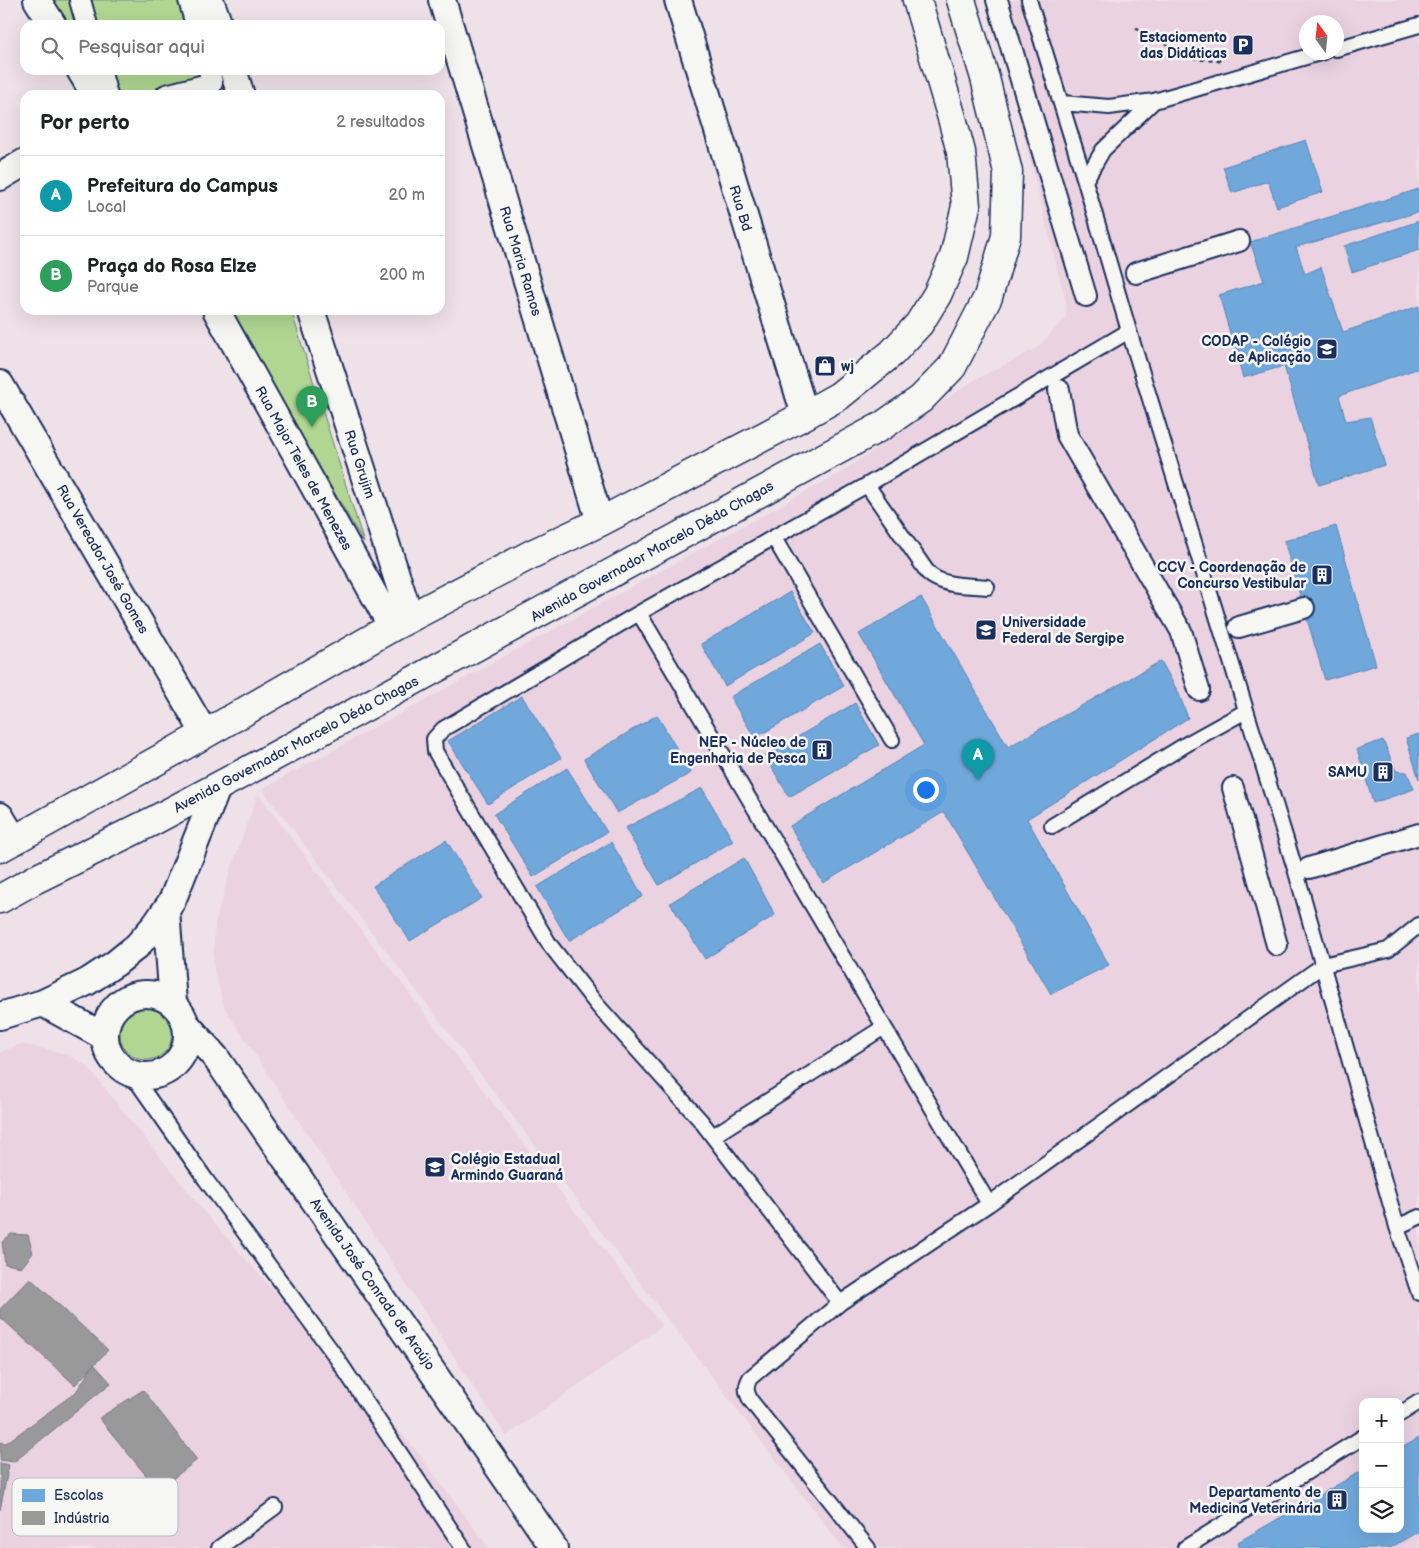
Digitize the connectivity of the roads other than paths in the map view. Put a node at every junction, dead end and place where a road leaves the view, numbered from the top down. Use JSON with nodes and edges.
{"nodes":[{"id":1,"x":38,"y":0,"type":"edge"},
{"id":2,"x":80,"y":0,"type":"edge"},
{"id":3,"x":189,"y":0,"type":"edge"},
{"id":4,"x":210,"y":0,"type":"edge"},
{"id":5,"x":442,"y":0,"type":"edge"},
{"id":6,"x":678,"y":0,"type":"edge"},
{"id":7,"x":917,"y":0,"type":"edge"},
{"id":8,"x":961,"y":0,"type":"edge"},
{"id":9,"x":997,"y":0,"type":"edge"},
{"id":10,"x":1029,"y":0,"type":"edge"},
{"id":11,"x":50,"y":20,"type":"edge"},
{"id":12,"x":86,"y":20,"type":"edge"},
{"id":13,"x":195,"y":20,"type":"edge"},
{"id":14,"x":216,"y":20,"type":"edge"},
{"id":15,"x":1419,"y":25,"type":"edge"},
{"id":16,"x":1344,"y":47,"type":"edge"},
{"id":17,"x":1299,"y":59,"type":"edge"},
{"id":18,"x":83,"y":75,"type":"edge"},
{"id":19,"x":101,"y":75,"type":"edge"},
{"id":20,"x":210,"y":75,"type":"edge"},
{"id":21,"x":235,"y":75,"type":"edge"},
{"id":22,"x":92,"y":90,"type":"edge"},
{"id":23,"x":106,"y":90,"type":"edge"},
{"id":24,"x":185,"y":90,"type":"edge"},
{"id":25,"x":239,"y":90,"type":"edge"},
{"id":26,"x":1154,"y":101,"type":"junction"},
{"id":27,"x":1062,"y":104,"type":"junction"},
{"id":28,"x":20,"y":165,"type":"edge"},
{"id":29,"x":0,"y":177,"type":"edge"},
{"id":30,"x":1086,"y":181,"type":"junction"},
{"id":31,"x":1239,"y":241,"type":"dead end"},
{"id":32,"x":1136,"y":273,"type":"dead end"},
{"id":33,"x":1086,"y":296,"type":"dead end"},
{"id":34,"x":219,"y":315,"type":"edge"},
{"id":35,"x":311,"y":315,"type":"edge"},
{"id":36,"x":1129,"y":331,"type":"junction"},
{"id":37,"x":0,"y":384,"type":"edge"},
{"id":38,"x":1059,"y":390,"type":"dead end"},
{"id":39,"x":805,"y":415,"type":"junction"},
{"id":40,"x":867,"y":485,"type":"junction"},
{"id":41,"x":600,"y":522,"type":"junction"},
{"id":42,"x":774,"y":538,"type":"junction"},
{"id":43,"x":986,"y":587,"type":"dead end"},
{"id":44,"x":1304,"y":608,"type":"dead end"},
{"id":45,"x":639,"y":614,"type":"junction"},
{"id":46,"x":401,"y":622,"type":"junction"},
{"id":47,"x":1239,"y":627,"type":"dead end"},
{"id":48,"x":1199,"y":690,"type":"dead end"},
{"id":49,"x":1246,"y":711,"type":"junction"},
{"id":50,"x":205,"y":734,"type":"junction"},
{"id":51,"x":892,"y":740,"type":"dead end"},
{"id":52,"x":218,"y":786,"type":"junction"},
{"id":53,"x":1233,"y":788,"type":"dead end"},
{"id":54,"x":0,"y":816,"type":"edge"},
{"id":55,"x":1052,"y":826,"type":"dead end"},
{"id":56,"x":1419,"y":834,"type":"edge"},
{"id":57,"x":7,"y":844,"type":"edge"},
{"id":58,"x":1309,"y":868,"type":"dead end"},
{"id":59,"x":0,"y":899,"type":"edge"},
{"id":60,"x":166,"y":910,"type":"junction"},
{"id":61,"x":1419,"y":925,"type":"edge"},
{"id":62,"x":1278,"y":945,"type":"dead end"},
{"id":63,"x":1323,"y":965,"type":"junction"},
{"id":64,"x":44,"y":1003,"type":"junction"},
{"id":65,"x":180,"y":1014,"type":"junction"},
{"id":66,"x":0,"y":1016,"type":"edge"},
{"id":67,"x":884,"y":1027,"type":"junction"},
{"id":68,"x":105,"y":1037,"type":"junction"},
{"id":69,"x":131,"y":1073,"type":"junction"},
{"id":70,"x":713,"y":1136,"type":"junction"},
{"id":71,"x":989,"y":1204,"type":"junction"},
{"id":72,"x":1419,"y":1217,"type":"edge"},
{"id":73,"x":1398,"y":1227,"type":"junction"},
{"id":74,"x":1419,"y":1293,"type":"edge"},
{"id":75,"x":840,"y":1303,"type":"junction"},
{"id":76,"x":1419,"y":1402,"type":"edge"},
{"id":77,"x":1404,"y":1411,"type":"edge"},
{"id":78,"x":1359,"y":1439,"type":"edge"},
{"id":79,"x":275,"y":1507,"type":"dead end"},
{"id":80,"x":219,"y":1548,"type":"edge"},
{"id":81,"x":463,"y":1548,"type":"edge"},
{"id":82,"x":554,"y":1548,"type":"edge"},
{"id":83,"x":868,"y":1548,"type":"edge"},
{"id":84,"x":1185,"y":1548,"type":"edge"}],
"edges":[{"from":1,"to":11,"type":"street"},
{"from":2,"to":12,"type":"street"},
{"from":3,"to":13,"type":"street"},
{"from":4,"to":14,"type":"street"},
{"from":5,"to":41,"type":"street","name":"Rua Maria Ramos"},
{"from":6,"to":39,"type":"street","name":"Rua Bd"},
{"from":7,"to":39,"type":"main road"},
{"from":8,"to":52,"type":"main road","name":"Avenida Governador Marcelo Déda Chagas"},
{"from":9,"to":33,"type":"street"},
{"from":10,"to":27,"type":"lane"},
{"from":15,"to":16,"type":"lane"},
{"from":17,"to":26,"type":"lane"},
{"from":18,"to":22,"type":"street"},
{"from":19,"to":23,"type":"street"},
{"from":20,"to":24,"type":"street"},
{"from":21,"to":25,"type":"street"},
{"from":26,"to":27,"type":"lane"},
{"from":26,"to":30,"type":"lane"},
{"from":27,"to":30,"type":"lane"},
{"from":28,"to":29,"type":"street"},
{"from":30,"to":36,"type":"lane"},
{"from":31,"to":32,"type":"street"},
{"from":34,"to":46,"type":"street","name":"Rua Major Teles de Menezes"},
{"from":35,"to":46,"type":"street","name":"Rua Grujim"},
{"from":36,"to":40,"type":"lane"},
{"from":36,"to":49,"type":"lane"},
{"from":37,"to":50,"type":"street","name":"Rua Vereador José Gomes"},
{"from":38,"to":48,"type":"street"},
{"from":39,"to":41,"type":"main road"},
{"from":40,"to":42,"type":"lane"},
{"from":40,"to":43,"type":"lane"},
{"from":41,"to":46,"type":"main road"},
{"from":42,"to":45,"type":"lane"},
{"from":42,"to":51,"type":"lane"},
{"from":44,"to":47,"type":"street"},
{"from":45,"to":67,"type":"lane"},
{"from":45,"to":70,"type":"lane"},
{"from":46,"to":50,"type":"main road"},
{"from":49,"to":55,"type":"lane"},
{"from":49,"to":63,"type":"lane"},
{"from":50,"to":57,"type":"main road"},
{"from":52,"to":59,"type":"main road","name":"Avenida Governador Marcelo Déda Chagas"},
{"from":52,"to":60,"type":"street"},
{"from":53,"to":62,"type":"street"},
{"from":54,"to":57,"type":"street"},
{"from":56,"to":58,"type":"street"},
{"from":60,"to":64,"type":"street"},
{"from":60,"to":65,"type":"street"},
{"from":61,"to":63,"type":"lane"},
{"from":63,"to":71,"type":"lane"},
{"from":63,"to":73,"type":"lane"},
{"from":64,"to":66,"type":"street"},
{"from":64,"to":68,"type":"street"},
{"from":65,"to":68,"type":"street"},
{"from":65,"to":69,"type":"street"},
{"from":65,"to":82,"type":"street","name":"Avenida José Conrado de Araújo"},
{"from":67,"to":70,"type":"lane"},
{"from":67,"to":71,"type":"lane"},
{"from":68,"to":69,"type":"street"},
{"from":69,"to":81,"type":"lane"},
{"from":70,"to":75,"type":"lane"},
{"from":71,"to":75,"type":"lane"},
{"from":72,"to":73,"type":"lane"},
{"from":73,"to":74,"type":"lane"},
{"from":75,"to":83,"type":"lane"},
{"from":76,"to":77,"type":"lane"},
{"from":78,"to":84,"type":"lane"},
{"from":79,"to":80,"type":"lane"}]}
